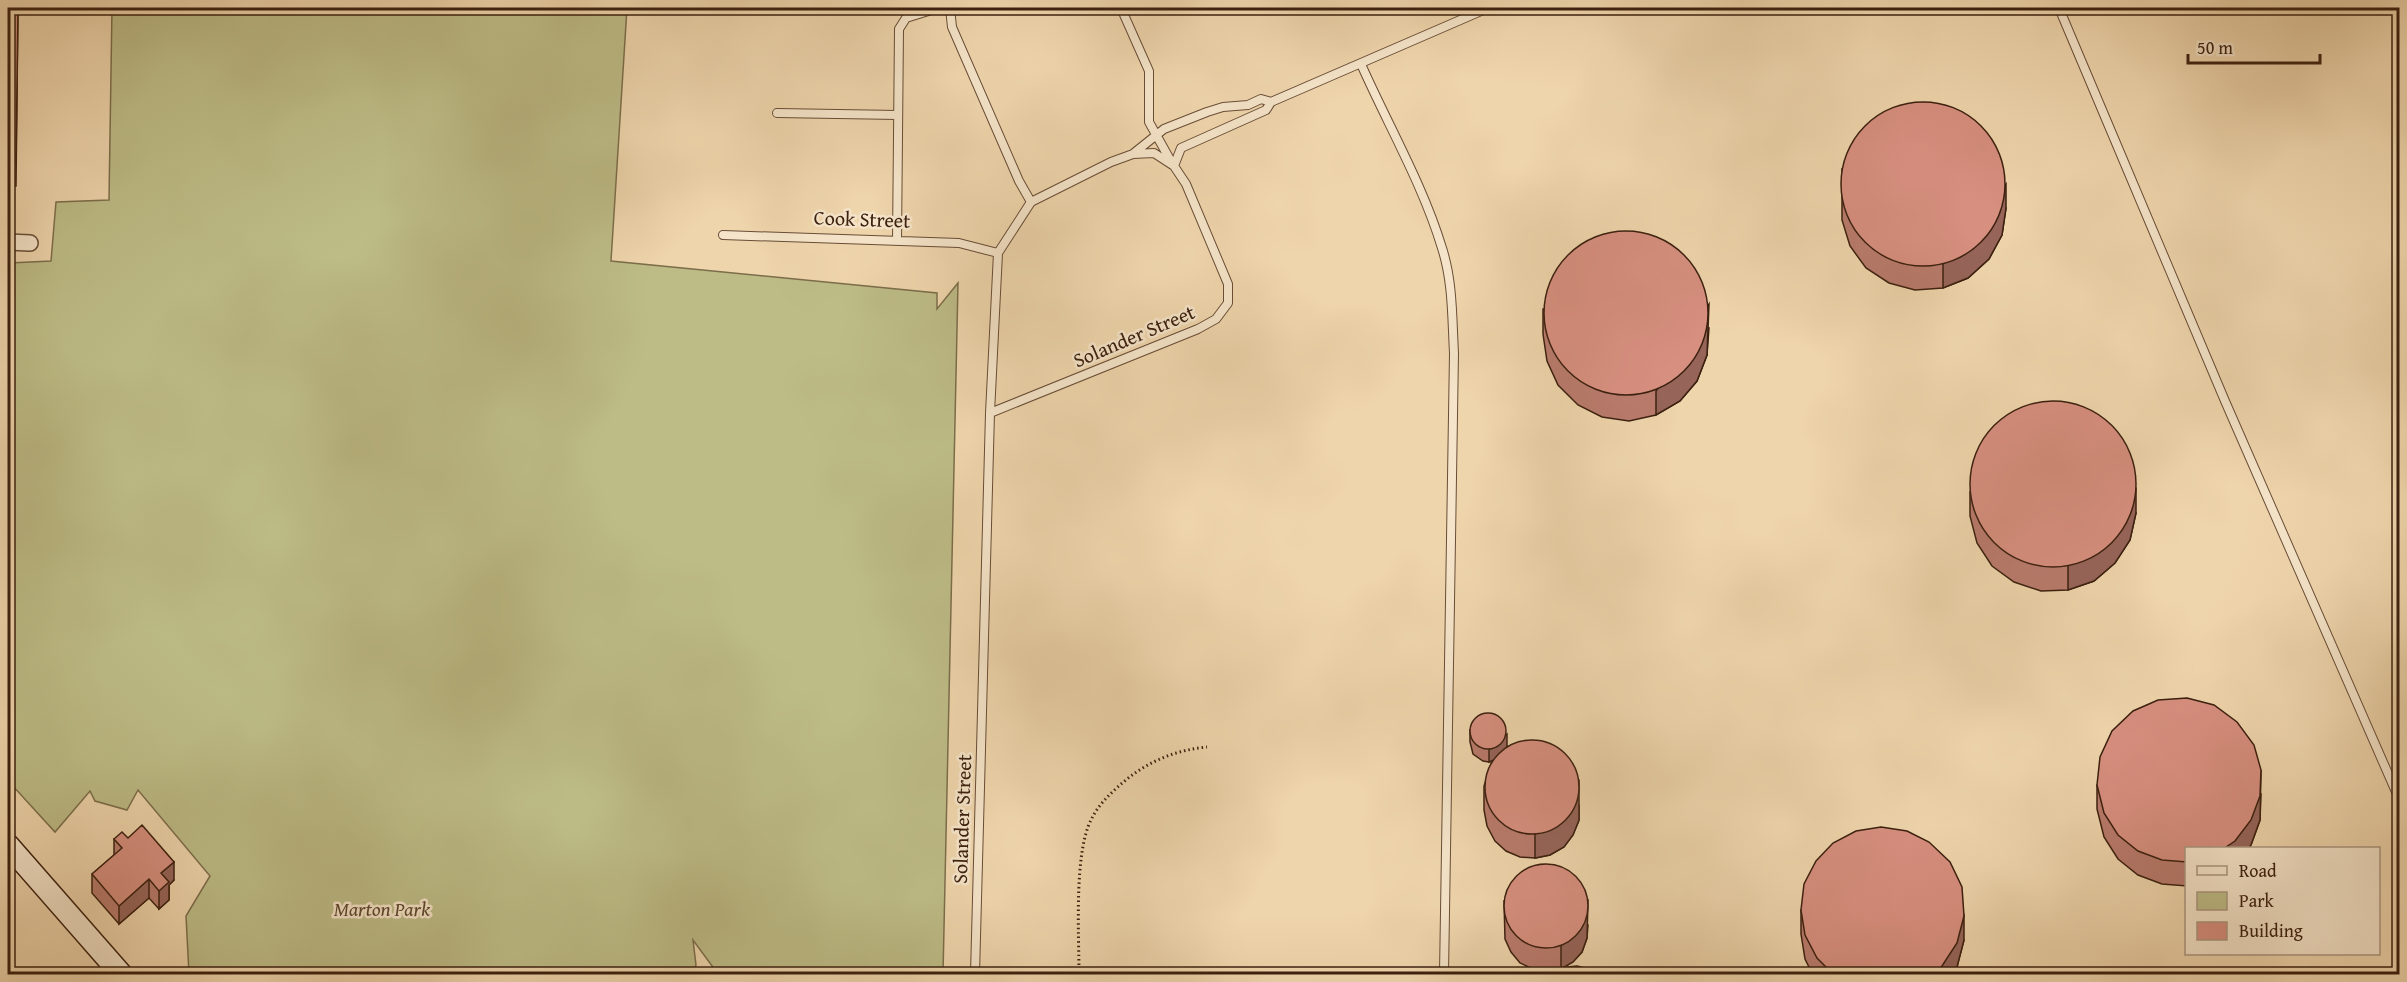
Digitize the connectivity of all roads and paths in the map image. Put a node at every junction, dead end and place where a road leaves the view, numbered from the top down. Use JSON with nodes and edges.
{"nodes":[{"id":1,"x":938,"y":8,"type":"edge"},
{"id":2,"x":950,"y":8,"type":"edge"},
{"id":3,"x":1121,"y":8,"type":"edge"},
{"id":4,"x":1488,"y":8,"type":"edge"},
{"id":5,"x":2058,"y":8,"type":"edge"},
{"id":6,"x":1361,"y":64,"type":"junction"},
{"id":7,"x":1271,"y":102,"type":"junction"},
{"id":8,"x":777,"y":113,"type":"dead end"},
{"id":9,"x":898,"y":115,"type":"junction"},
{"id":10,"x":1156,"y":135,"type":"junction"},
{"id":11,"x":1133,"y":154,"type":"junction"},
{"id":12,"x":1174,"y":166,"type":"junction"},
{"id":13,"x":1031,"y":202,"type":"junction"},
{"id":14,"x":723,"y":235,"type":"dead end"},
{"id":15,"x":897,"y":241,"type":"junction"},
{"id":16,"x":8,"y":242,"type":"edge"},
{"id":17,"x":30,"y":243,"type":"dead end"},
{"id":18,"x":998,"y":253,"type":"junction"},
{"id":19,"x":990,"y":413,"type":"junction"},
{"id":20,"x":1207,"y":747,"type":"dead end"},
{"id":21,"x":2400,"y":801,"type":"edge"},
{"id":22,"x":8,"y":845,"type":"edge"},
{"id":23,"x":121,"y":975,"type":"edge"},
{"id":24,"x":975,"y":975,"type":"edge"},
{"id":25,"x":1079,"y":975,"type":"edge"},
{"id":26,"x":1444,"y":975,"type":"edge"}],
"edges":[{"from":1,"to":9,"type":"lane"},
{"from":2,"to":13,"type":"lane"},
{"from":3,"to":10,"type":"lane","name":"Solander Street"},
{"from":4,"to":6,"type":"lane"},
{"from":5,"to":21,"type":"lane"},
{"from":6,"to":7,"type":"lane"},
{"from":6,"to":26,"type":"lane"},
{"from":7,"to":10,"type":"lane"},
{"from":7,"to":12,"type":"lane"},
{"from":8,"to":9,"type":"lane"},
{"from":9,"to":15,"type":"lane"},
{"from":10,"to":11,"type":"lane"},
{"from":10,"to":12,"type":"lane","name":"Solander Street"},
{"from":11,"to":12,"type":"lane"},
{"from":11,"to":13,"type":"lane"},
{"from":12,"to":19,"type":"lane","name":"Solander Street"},
{"from":13,"to":18,"type":"lane"},
{"from":14,"to":15,"type":"lane","name":"Cook Street"},
{"from":15,"to":18,"type":"lane","name":"Cook Street"},
{"from":16,"to":17,"type":"street"},
{"from":18,"to":19,"type":"lane","name":"Solander Street"},
{"from":19,"to":24,"type":"lane","name":"Solander Street"},
{"from":20,"to":25,"type":"path"},
{"from":22,"to":23,"type":"main road"}]}
